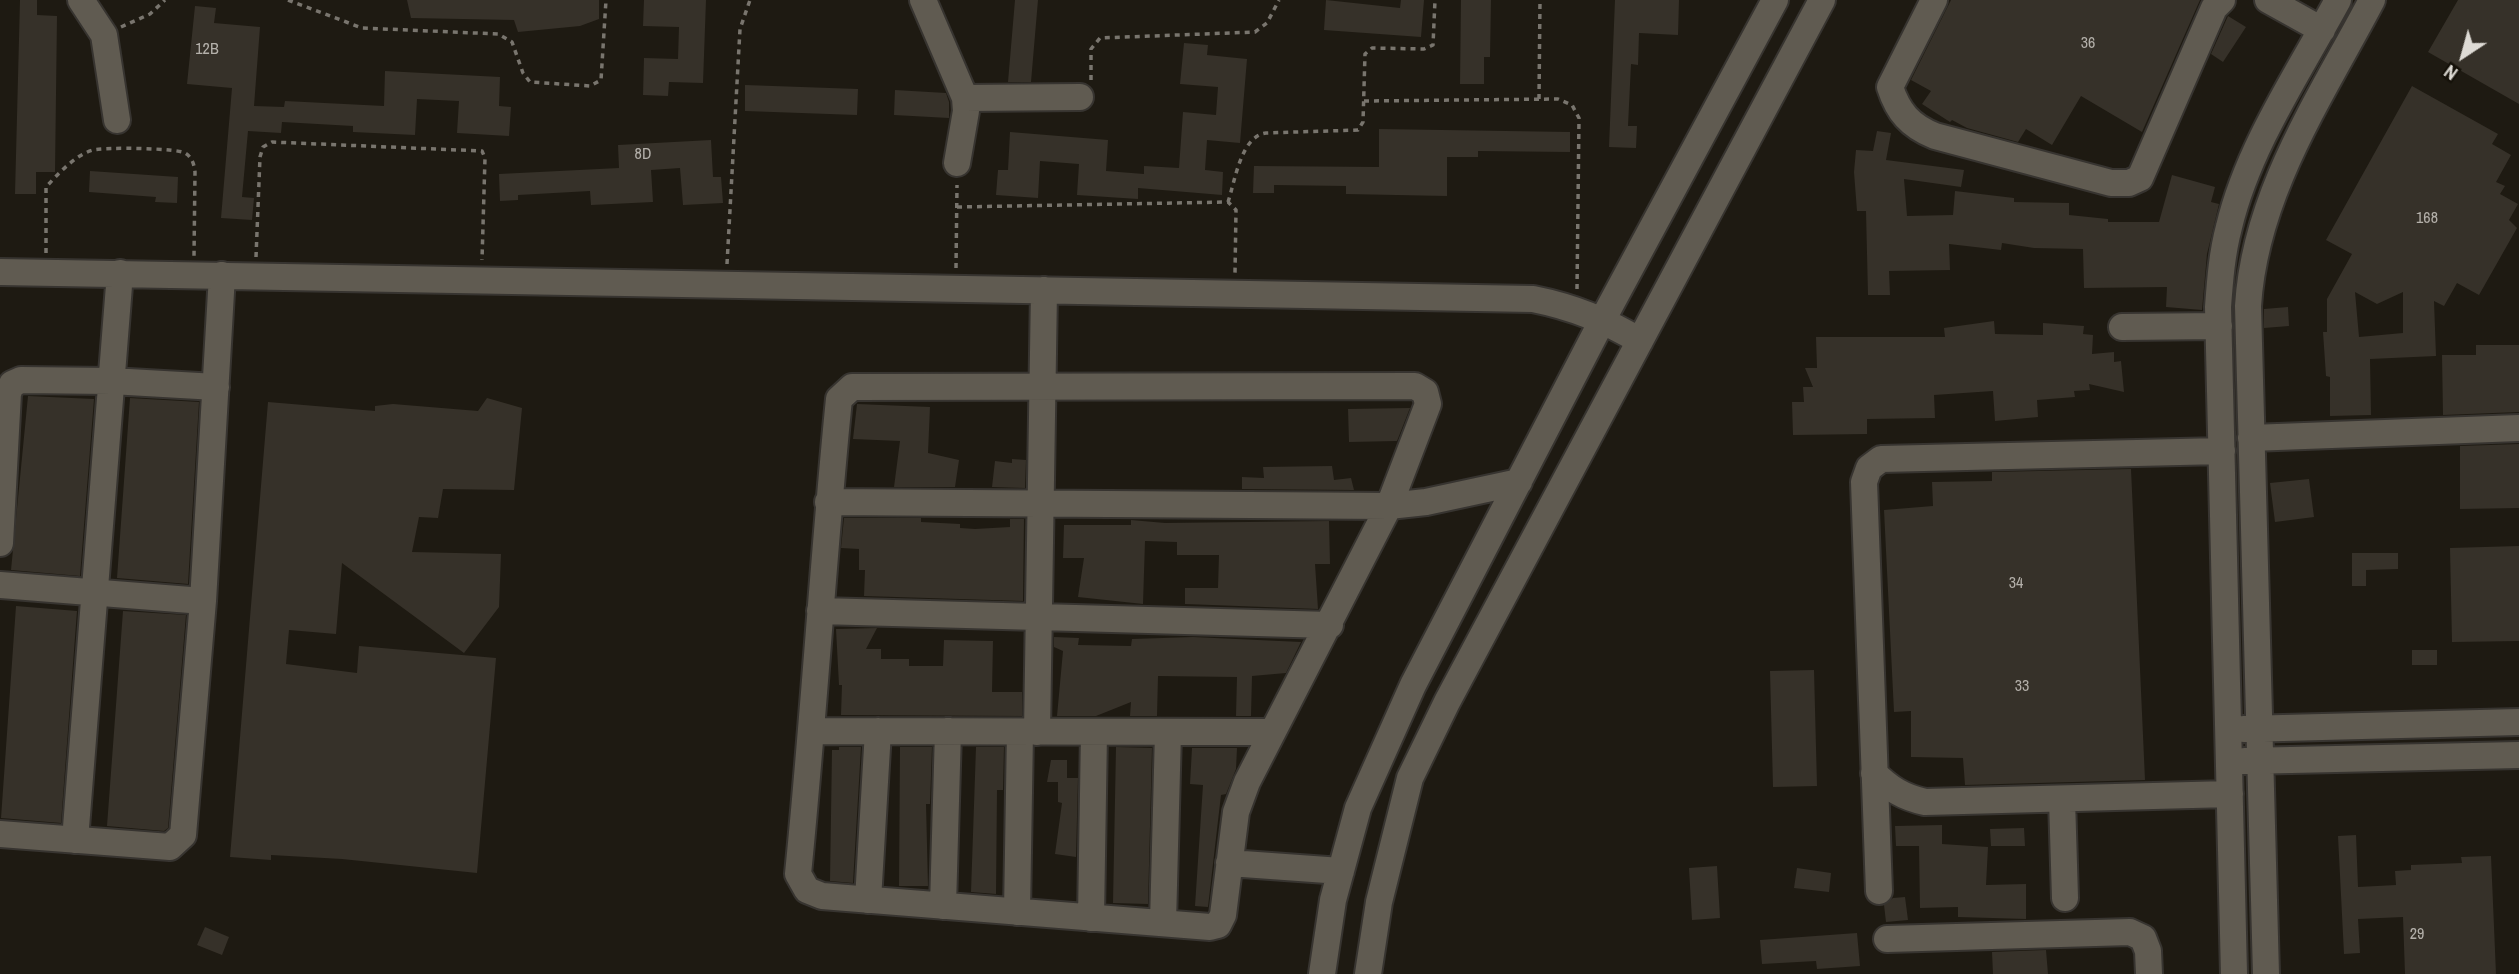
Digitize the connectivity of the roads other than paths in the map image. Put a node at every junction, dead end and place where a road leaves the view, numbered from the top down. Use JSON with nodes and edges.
{"nodes":[{"id":1,"x":81,"y":0,"type":"edge"},
{"id":2,"x":920,"y":0,"type":"edge"},
{"id":3,"x":1774,"y":0,"type":"edge"},
{"id":4,"x":1822,"y":0,"type":"edge"},
{"id":5,"x":1934,"y":0,"type":"edge"},
{"id":6,"x":2222,"y":0,"type":"edge"},
{"id":7,"x":2268,"y":0,"type":"edge"},
{"id":8,"x":2337,"y":0,"type":"edge"},
{"id":9,"x":2372,"y":0,"type":"edge"},
{"id":10,"x":2322,"y":30,"type":"junction"},
{"id":11,"x":1080,"y":97,"type":"road end"},
{"id":12,"x":965,"y":98,"type":"junction"},
{"id":13,"x":117,"y":120,"type":"dead end"},
{"id":14,"x":957,"y":163,"type":"road end"},
{"id":15,"x":0,"y":272,"type":"edge"},
{"id":16,"x":120,"y":273,"type":"junction"},
{"id":17,"x":222,"y":275,"type":"junction"},
{"id":18,"x":1044,"y":290,"type":"junction"},
{"id":19,"x":1603,"y":319,"type":"junction"},
{"id":20,"x":2219,"y":326,"type":"junction"},
{"id":21,"x":2122,"y":327,"type":"dead end"},
{"id":22,"x":1640,"y":341,"type":"junction"},
{"id":23,"x":111,"y":381,"type":"junction"},
{"id":24,"x":216,"y":387,"type":"junction"},
{"id":25,"x":1043,"y":388,"type":"junction"},
{"id":26,"x":2519,"y":428,"type":"edge"},
{"id":27,"x":2251,"y":438,"type":"junction"},
{"id":28,"x":2222,"y":451,"type":"junction"},
{"id":29,"x":1519,"y":482,"type":"junction"},
{"id":30,"x":828,"y":502,"type":"junction"},
{"id":31,"x":1041,"y":505,"type":"junction"},
{"id":32,"x":1389,"y":506,"type":"junction"},
{"id":33,"x":0,"y":543,"type":"edge"},
{"id":34,"x":0,"y":585,"type":"edge"},
{"id":35,"x":92,"y":593,"type":"junction"},
{"id":36,"x":203,"y":601,"type":"junction"},
{"id":37,"x":820,"y":611,"type":"junction"},
{"id":38,"x":1039,"y":616,"type":"junction"},
{"id":39,"x":1330,"y":625,"type":"junction"},
{"id":40,"x":2519,"y":722,"type":"edge"},
{"id":41,"x":2259,"y":729,"type":"junction"},
{"id":42,"x":2229,"y":730,"type":"junction"},
{"id":43,"x":812,"y":731,"type":"junction"},
{"id":44,"x":878,"y":731,"type":"junction"},
{"id":45,"x":948,"y":732,"type":"junction"},
{"id":46,"x":1028,"y":732,"type":"junction"},
{"id":47,"x":1094,"y":732,"type":"junction"},
{"id":48,"x":1168,"y":732,"type":"junction"},
{"id":49,"x":1272,"y":733,"type":"junction"},
{"id":50,"x":2519,"y":754,"type":"edge"},
{"id":51,"x":2260,"y":761,"type":"junction"},
{"id":52,"x":2230,"y":762,"type":"junction"},
{"id":53,"x":1874,"y":773,"type":"junction"},
{"id":54,"x":2230,"y":794,"type":"junction"},
{"id":55,"x":2063,"y":799,"type":"junction"},
{"id":56,"x":0,"y":834,"type":"edge"},
{"id":57,"x":75,"y":840,"type":"junction"},
{"id":58,"x":1229,"y":863,"type":"junction"},
{"id":59,"x":1341,"y":871,"type":"junction"},
{"id":60,"x":1879,"y":891,"type":"dead end"},
{"id":61,"x":2065,"y":898,"type":"dead end"},
{"id":62,"x":868,"y":900,"type":"junction"},
{"id":63,"x":943,"y":906,"type":"junction"},
{"id":64,"x":1017,"y":912,"type":"junction"},
{"id":65,"x":1091,"y":918,"type":"junction"},
{"id":66,"x":1163,"y":923,"type":"junction"},
{"id":67,"x":1887,"y":939,"type":"dead end"},
{"id":68,"x":1322,"y":974,"type":"edge"},
{"id":69,"x":1368,"y":974,"type":"edge"},
{"id":70,"x":2149,"y":974,"type":"edge"},
{"id":71,"x":2234,"y":974,"type":"edge"},
{"id":72,"x":2266,"y":974,"type":"edge"}],
"edges":[{"from":1,"to":13,"type":"street"},
{"from":2,"to":12,"type":"street"},
{"from":3,"to":19,"type":"street"},
{"from":4,"to":22,"type":"street"},
{"from":5,"to":6,"type":"street"},
{"from":7,"to":10,"type":"street"},
{"from":8,"to":10,"type":"street"},
{"from":9,"to":27,"type":"street"},
{"from":10,"to":20,"type":"street"},
{"from":11,"to":12,"type":"street"},
{"from":12,"to":14,"type":"street"},
{"from":15,"to":16,"type":"street"},
{"from":16,"to":17,"type":"street"},
{"from":16,"to":23,"type":"street"},
{"from":17,"to":18,"type":"street"},
{"from":17,"to":24,"type":"street"},
{"from":18,"to":19,"type":"street"},
{"from":18,"to":25,"type":"street"},
{"from":19,"to":22,"type":"street"},
{"from":19,"to":29,"type":"street"},
{"from":20,"to":21,"type":"street"},
{"from":20,"to":28,"type":"street"},
{"from":22,"to":69,"type":"street"},
{"from":23,"to":24,"type":"street"},
{"from":23,"to":33,"type":"street"},
{"from":23,"to":35,"type":"street"},
{"from":24,"to":36,"type":"street"},
{"from":25,"to":30,"type":"street"},
{"from":25,"to":31,"type":"street"},
{"from":25,"to":32,"type":"street"},
{"from":26,"to":27,"type":"street"},
{"from":27,"to":41,"type":"street"},
{"from":28,"to":42,"type":"street"},
{"from":28,"to":53,"type":"street"},
{"from":29,"to":32,"type":"street"},
{"from":29,"to":59,"type":"street"},
{"from":30,"to":31,"type":"street"},
{"from":30,"to":37,"type":"street"},
{"from":31,"to":32,"type":"street"},
{"from":31,"to":38,"type":"street"},
{"from":32,"to":39,"type":"street"},
{"from":34,"to":35,"type":"street"},
{"from":35,"to":36,"type":"street"},
{"from":35,"to":57,"type":"street"},
{"from":36,"to":57,"type":"street"},
{"from":37,"to":38,"type":"street"},
{"from":37,"to":43,"type":"street"},
{"from":38,"to":39,"type":"street"},
{"from":38,"to":46,"type":"street"},
{"from":39,"to":49,"type":"street"},
{"from":40,"to":41,"type":"street"},
{"from":41,"to":42,"type":"street"},
{"from":41,"to":51,"type":"street"},
{"from":42,"to":52,"type":"street"},
{"from":43,"to":44,"type":"street"},
{"from":43,"to":62,"type":"street"},
{"from":44,"to":45,"type":"street"},
{"from":44,"to":62,"type":"street"},
{"from":45,"to":46,"type":"street"},
{"from":45,"to":63,"type":"street"},
{"from":46,"to":47,"type":"street"},
{"from":46,"to":64,"type":"street"},
{"from":47,"to":48,"type":"street"},
{"from":47,"to":65,"type":"street"},
{"from":48,"to":49,"type":"street"},
{"from":48,"to":66,"type":"street"},
{"from":49,"to":58,"type":"street"},
{"from":50,"to":51,"type":"street"},
{"from":51,"to":52,"type":"street"},
{"from":51,"to":72,"type":"street"},
{"from":52,"to":54,"type":"street"},
{"from":53,"to":55,"type":"street"},
{"from":53,"to":60,"type":"street"},
{"from":54,"to":55,"type":"street"},
{"from":54,"to":71,"type":"street"},
{"from":55,"to":61,"type":"street"},
{"from":56,"to":57,"type":"street"},
{"from":58,"to":59,"type":"street"},
{"from":58,"to":66,"type":"street"},
{"from":59,"to":68,"type":"street"},
{"from":62,"to":63,"type":"street"},
{"from":63,"to":64,"type":"street"},
{"from":64,"to":65,"type":"street"},
{"from":65,"to":66,"type":"street"},
{"from":67,"to":70,"type":"street"}]}
